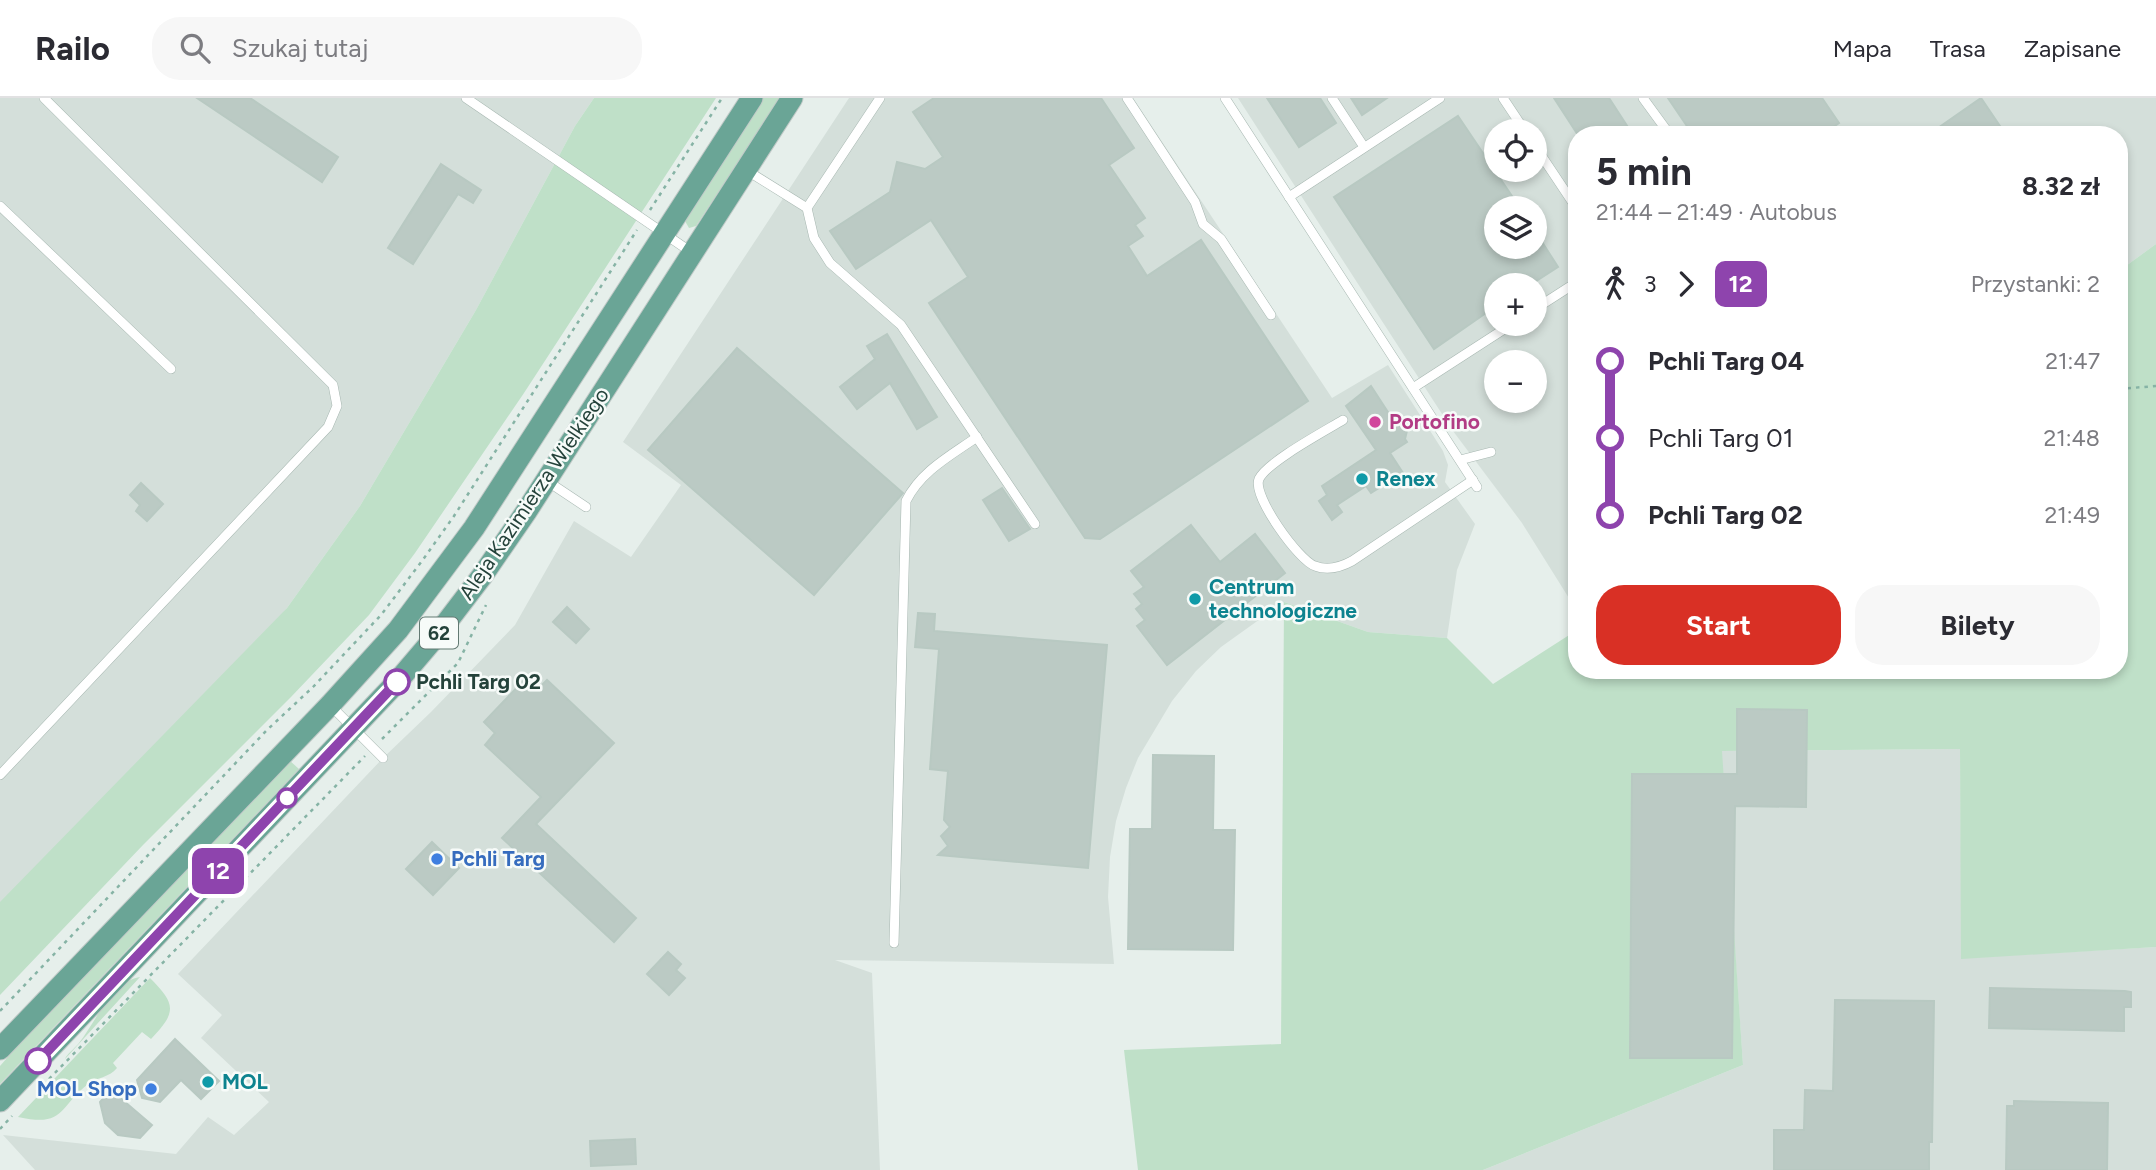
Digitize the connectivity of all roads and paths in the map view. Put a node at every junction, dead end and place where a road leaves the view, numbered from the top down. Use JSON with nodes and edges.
{"nodes":[{"id":1,"x":44,"y":98,"type":"edge"},
{"id":2,"x":466,"y":98,"type":"edge"},
{"id":3,"x":722,"y":98,"type":"edge"},
{"id":4,"x":752,"y":98,"type":"edge"},
{"id":5,"x":792,"y":98,"type":"edge"},
{"id":6,"x":880,"y":98,"type":"edge"},
{"id":7,"x":1127,"y":98,"type":"edge"},
{"id":8,"x":1225,"y":98,"type":"edge"},
{"id":9,"x":1332,"y":98,"type":"edge"},
{"id":10,"x":1440,"y":98,"type":"edge"},
{"id":11,"x":1503,"y":98,"type":"edge"},
{"id":12,"x":1643,"y":98,"type":"edge"},
{"id":13,"x":1517,"y":119,"type":"edge"},
{"id":14,"x":1663,"y":126,"type":"edge"},
{"id":15,"x":1364,"y":147,"type":"junction"},
{"id":16,"x":1547,"y":164,"type":"edge"},
{"id":17,"x":746,"y":170,"type":"junction"},
{"id":18,"x":1568,"y":196,"type":"edge"},
{"id":19,"x":1289,"y":197,"type":"junction"},
{"id":20,"x":0,"y":206,"type":"edge"},
{"id":21,"x":807,"y":208,"type":"junction"},
{"id":22,"x":644,"y":220,"type":"junction"},
{"id":23,"x":664,"y":234,"type":"junction"},
{"id":24,"x":693,"y":253,"type":"junction"},
{"id":25,"x":1568,"y":288,"type":"edge"},
{"id":26,"x":1547,"y":301,"type":"edge"},
{"id":27,"x":1271,"y":315,"type":"dead end"},
{"id":28,"x":1493,"y":336,"type":"edge"},
{"id":29,"x":171,"y":369,"type":"dead end"},
{"id":30,"x":2156,"y":386,"type":"edge"},
{"id":31,"x":1413,"y":388,"type":"junction"},
{"id":32,"x":2128,"y":388,"type":"edge"},
{"id":33,"x":1343,"y":420,"type":"dead end"},
{"id":34,"x":977,"y":437,"type":"junction"},
{"id":35,"x":1491,"y":452,"type":"dead end"},
{"id":36,"x":1460,"y":460,"type":"junction"},
{"id":37,"x":546,"y":480,"type":"junction"},
{"id":38,"x":586,"y":507,"type":"dead end"},
{"id":39,"x":1035,"y":524,"type":"dead end"},
{"id":40,"x":330,"y":705,"type":"junction"},
{"id":41,"x":354,"y":728,"type":"junction"},
{"id":42,"x":383,"y":758,"type":"dead end"},
{"id":43,"x":351,"y":769,"type":"dead end"},
{"id":44,"x":0,"y":775,"type":"edge"},
{"id":45,"x":894,"y":943,"type":"dead end"},
{"id":46,"x":0,"y":1011,"type":"edge"},
{"id":47,"x":0,"y":1049,"type":"edge"},
{"id":48,"x":42,"y":1086,"type":"dead end"},
{"id":49,"x":7,"y":1108,"type":"edge"},
{"id":50,"x":0,"y":1129,"type":"edge"}],
"edges":[{"from":1,"to":44,"type":"lane"},
{"from":2,"to":22,"type":"lane"},
{"from":3,"to":22,"type":"path"},
{"from":4,"to":23,"type":"main road","name":"Aleja Kazimierza Wielkiego","number":"62"},
{"from":5,"to":17,"type":"main road","name":"Aleja Kazimierza Wielkiego","number":"62"},
{"from":6,"to":21,"type":"lane"},
{"from":7,"to":27,"type":"lane"},
{"from":8,"to":19,"type":"lane"},
{"from":9,"to":15,"type":"lane"},
{"from":10,"to":15,"type":"lane"},
{"from":11,"to":13,"type":"lane"},
{"from":12,"to":14,"type":"lane"},
{"from":15,"to":19,"type":"lane"},
{"from":16,"to":18,"type":"lane"},
{"from":17,"to":21,"type":"lane"},
{"from":17,"to":24,"type":"main road","name":"Aleja Kazimierza Wielkiego","number":"62"},
{"from":19,"to":31,"type":"lane"},
{"from":20,"to":29,"type":"lane"},
{"from":21,"to":34,"type":"lane"},
{"from":22,"to":23,"type":"lane"},
{"from":22,"to":46,"type":"path"},
{"from":23,"to":24,"type":"lane"},
{"from":23,"to":40,"type":"main road","name":"Aleja Kazimierza Wielkiego","number":"62"},
{"from":24,"to":37,"type":"main road","name":"Aleja Kazimierza Wielkiego","number":"62"},
{"from":25,"to":26,"type":"lane"},
{"from":28,"to":31,"type":"lane"},
{"from":30,"to":32,"type":"path"},
{"from":31,"to":36,"type":"lane"},
{"from":33,"to":36,"type":"lane"},
{"from":34,"to":39,"type":"lane"},
{"from":34,"to":45,"type":"lane"},
{"from":35,"to":36,"type":"lane"},
{"from":37,"to":38,"type":"lane"},
{"from":37,"to":41,"type":"main road","name":"Aleja Kazimierza Wielkiego","number":"62"},
{"from":40,"to":41,"type":"lane"},
{"from":40,"to":47,"type":"main road","name":"Aleja Kazimierza Wielkiego","number":"62"},
{"from":41,"to":42,"type":"lane"},
{"from":41,"to":49,"type":"main road","name":"Aleja Kazimierza Wielkiego","number":"62"},
{"from":43,"to":48,"type":"path"},
{"from":49,"to":50,"type":"path"}]}
